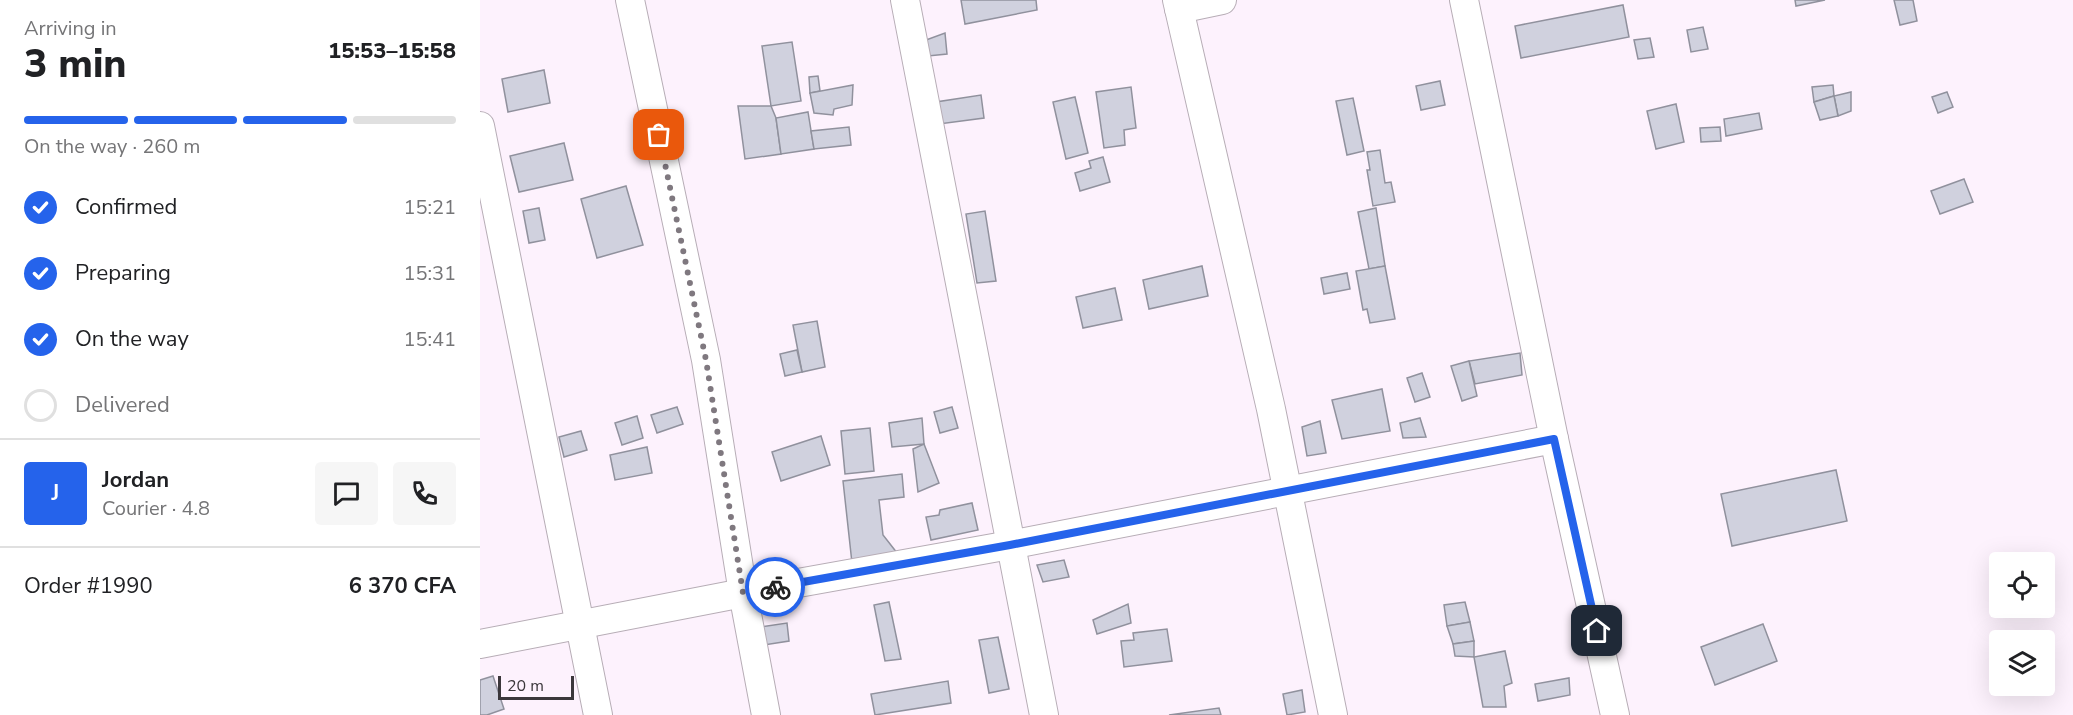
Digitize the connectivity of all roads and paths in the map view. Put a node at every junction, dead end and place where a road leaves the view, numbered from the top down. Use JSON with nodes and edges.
{"nodes":[{"id":1,"x":630,"y":0,"type":"edge"},
{"id":2,"x":906,"y":0,"type":"edge"},
{"id":3,"x":1222,"y":0,"type":"edge"},
{"id":4,"x":1464,"y":0,"type":"edge"},
{"id":5,"x":1178,"y":5,"type":"edge"},
{"id":6,"x":480,"y":126,"type":"edge"},
{"id":7,"x":1554,"y":439,"type":"junction"},
{"id":8,"x":1288,"y":491,"type":"junction"},
{"id":9,"x":1010,"y":545,"type":"junction"},
{"id":10,"x":743,"y":593,"type":"junction"},
{"id":11,"x":581,"y":623,"type":"junction"},
{"id":12,"x":480,"y":644,"type":"edge"},
{"id":13,"x":598,"y":715,"type":"edge"},
{"id":14,"x":766,"y":715,"type":"edge"},
{"id":15,"x":1044,"y":715,"type":"edge"},
{"id":16,"x":1333,"y":715,"type":"edge"},
{"id":17,"x":1615,"y":715,"type":"edge"}],
"edges":[{"from":1,"to":10,"type":"street"},
{"from":2,"to":9,"type":"street"},
{"from":3,"to":5,"type":"street"},
{"from":4,"to":7,"type":"street"},
{"from":5,"to":8,"type":"street"},
{"from":6,"to":11,"type":"street"},
{"from":7,"to":8,"type":"street"},
{"from":7,"to":17,"type":"street"},
{"from":8,"to":9,"type":"street"},
{"from":8,"to":16,"type":"street"},
{"from":9,"to":10,"type":"street"},
{"from":9,"to":15,"type":"street"},
{"from":10,"to":11,"type":"street"},
{"from":10,"to":14,"type":"street"},
{"from":11,"to":12,"type":"street"},
{"from":11,"to":13,"type":"street"}]}
